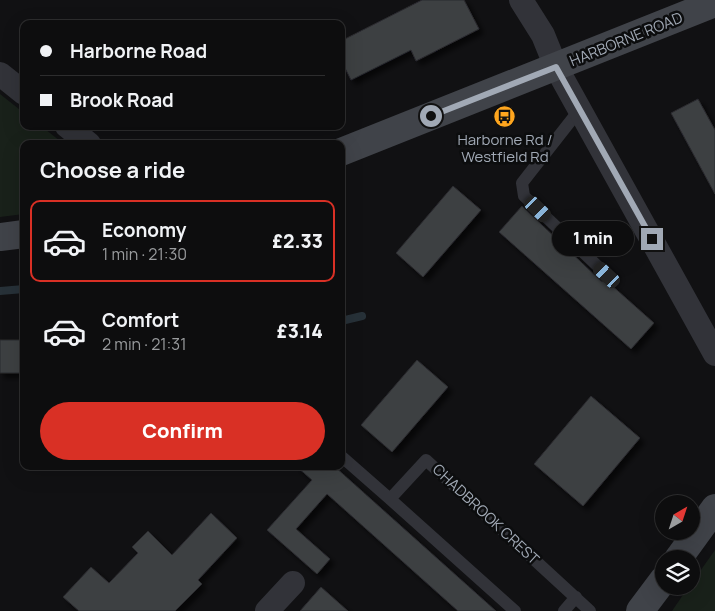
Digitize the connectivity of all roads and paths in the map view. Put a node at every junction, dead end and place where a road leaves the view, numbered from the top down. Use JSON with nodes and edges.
{"nodes":[{"id":1,"x":520,"y":0,"type":"edge"},
{"id":2,"x":715,"y":3,"type":"edge"},
{"id":3,"x":556,"y":67,"type":"junction"},
{"id":4,"x":0,"y":74,"type":"edge"},
{"id":5,"x":20,"y":89,"type":"edge"},
{"id":6,"x":580,"y":109,"type":"junction"},
{"id":7,"x":72,"y":130,"type":"edge"},
{"id":8,"x":84,"y":140,"type":"edge"},
{"id":9,"x":345,"y":150,"type":"edge"},
{"id":10,"x":20,"y":234,"type":"edge"},
{"id":11,"x":0,"y":237,"type":"edge"},
{"id":12,"x":607,"y":275,"type":"dead end"},
{"id":13,"x":715,"y":354,"type":"edge"},
{"id":14,"x":345,"y":460,"type":"edge"},
{"id":15,"x":390,"y":499,"type":"junction"},
{"id":16,"x":715,"y":508,"type":"edge"},
{"id":17,"x":685,"y":550,"type":"edge"},
{"id":18,"x":293,"y":583,"type":"dead end"},
{"id":19,"x":655,"y":591,"type":"edge"},
{"id":20,"x":576,"y":597,"type":"junction"},
{"id":21,"x":267,"y":611,"type":"edge"},
{"id":22,"x":515,"y":611,"type":"edge"},
{"id":23,"x":564,"y":611,"type":"edge"},
{"id":24,"x":590,"y":611,"type":"edge"},
{"id":25,"x":640,"y":611,"type":"edge"}],
"edges":[{"from":1,"to":3,"type":"street"},
{"from":2,"to":3,"type":"main road","name":"HARBORNE ROAD"},
{"from":3,"to":6,"type":"street"},
{"from":3,"to":9,"type":"main road","name":"HARBORNE ROAD"},
{"from":4,"to":5,"type":"street"},
{"from":6,"to":12,"type":"lane"},
{"from":6,"to":13,"type":"street"},
{"from":7,"to":8,"type":"street"},
{"from":10,"to":11,"type":"main road"},
{"from":14,"to":15,"type":"lane"},
{"from":15,"to":20,"type":"lane","name":"CHADBROOK CREST"},
{"from":15,"to":22,"type":"lane"},
{"from":16,"to":17,"type":"main road"},
{"from":18,"to":21,"type":"street"},
{"from":19,"to":25,"type":"main road"},
{"from":20,"to":23,"type":"lane"},
{"from":20,"to":24,"type":"lane","name":"CHADBROOK CREST"}]}
